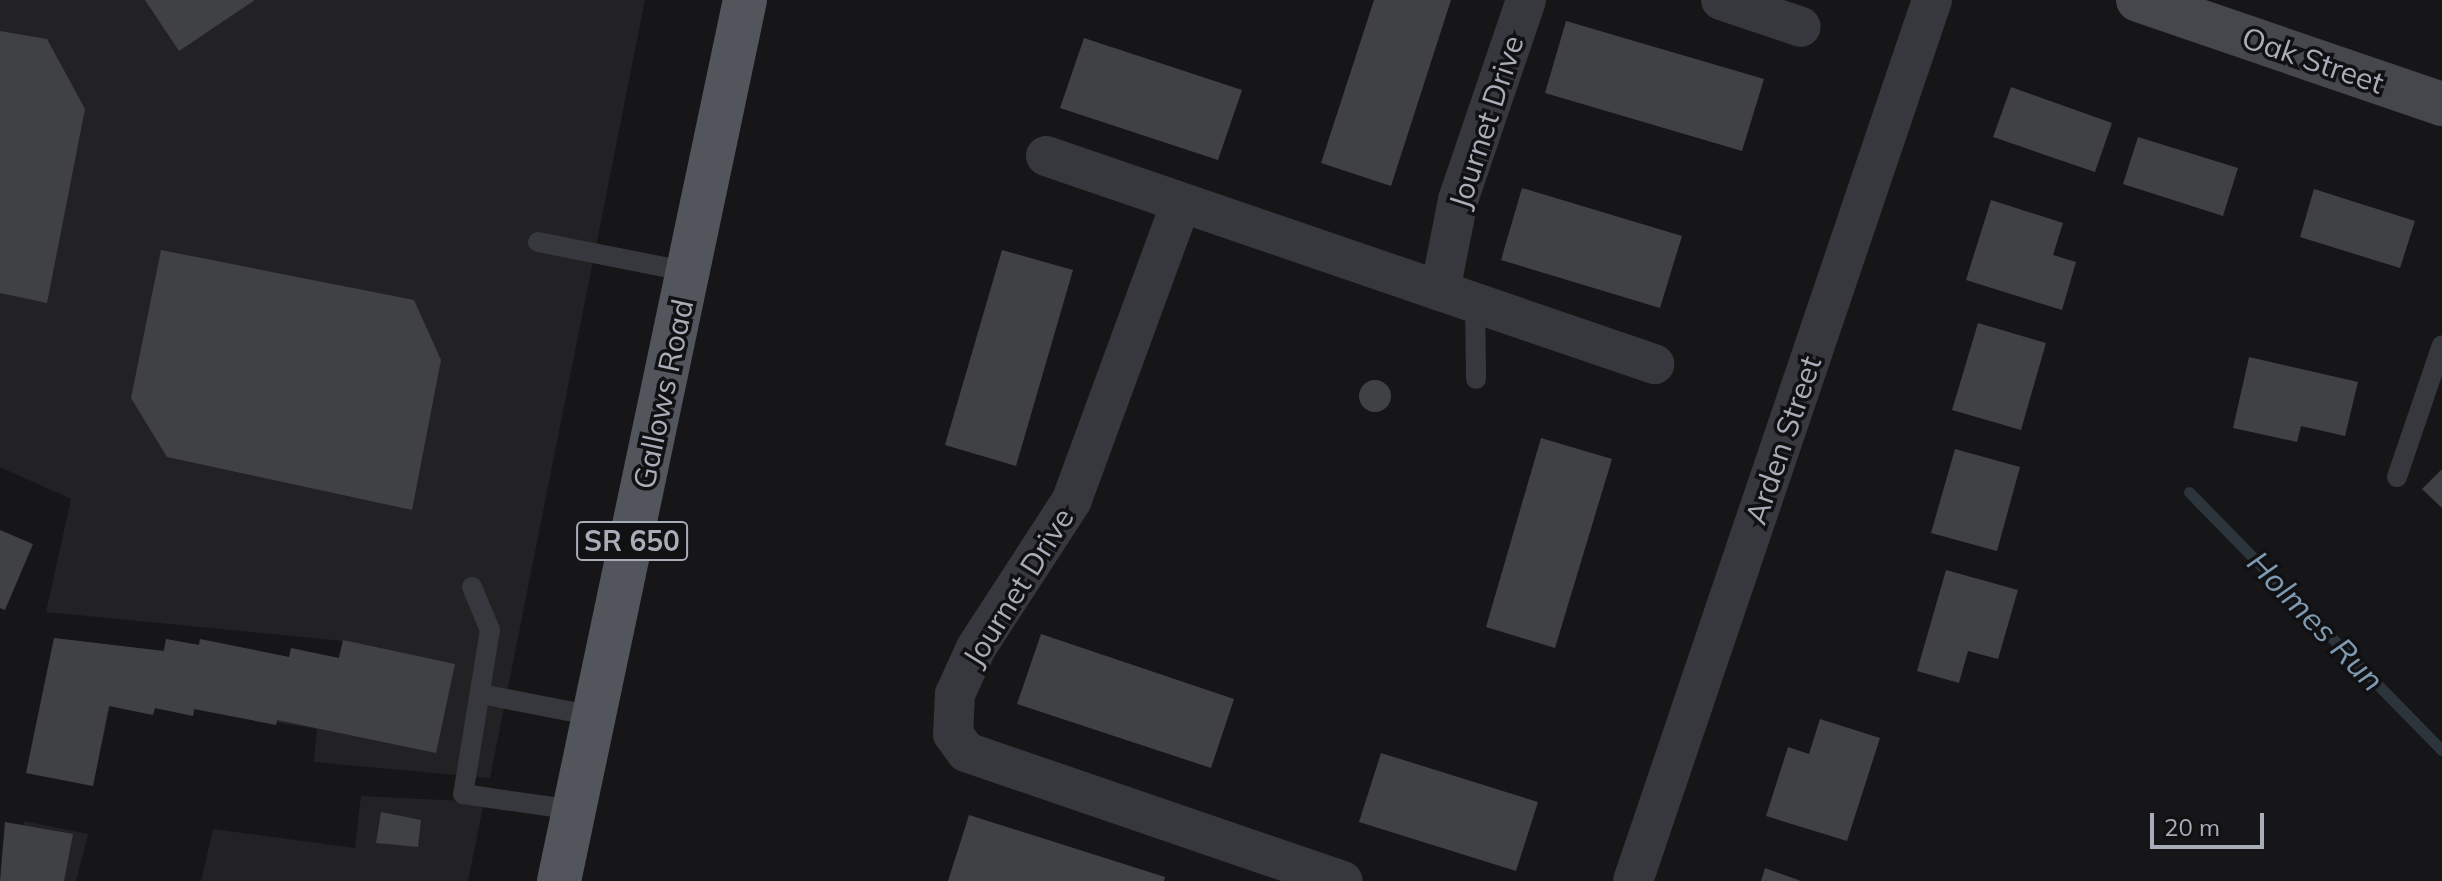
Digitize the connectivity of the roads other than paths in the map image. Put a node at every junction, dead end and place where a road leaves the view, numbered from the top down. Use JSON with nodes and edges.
{"nodes":[{"id":1,"x":745,"y":0,"type":"edge"},
{"id":2,"x":1526,"y":0,"type":"edge"},
{"id":3,"x":1721,"y":0,"type":"edge"},
{"id":4,"x":1932,"y":0,"type":"edge"},
{"id":5,"x":2138,"y":0,"type":"edge"},
{"id":6,"x":1801,"y":27,"type":"dead end"},
{"id":7,"x":2442,"y":104,"type":"edge"},
{"id":8,"x":1046,"y":156,"type":"dead end"},
{"id":9,"x":1181,"y":203,"type":"junction"},
{"id":10,"x":538,"y":242,"type":"dead end"},
{"id":11,"x":690,"y":272,"type":"junction"},
{"id":12,"x":1457,"y":297,"type":"junction"},
{"id":13,"x":2442,"y":345,"type":"edge"},
{"id":14,"x":1654,"y":364,"type":"dead end"},
{"id":15,"x":1476,"y":379,"type":"dead end"},
{"id":16,"x":2397,"y":477,"type":"dead end"},
{"id":17,"x":472,"y":587,"type":"dead end"},
{"id":18,"x":481,"y":694,"type":"junction"},
{"id":19,"x":594,"y":716,"type":"junction"},
{"id":20,"x":574,"y":810,"type":"junction"},
{"id":21,"x":1273,"y":870,"type":"edge"},
{"id":22,"x":559,"y":881,"type":"edge"},
{"id":23,"x":1342,"y":881,"type":"edge"},
{"id":24,"x":1633,"y":881,"type":"edge"}],
"edges":[{"from":1,"to":11,"type":"main road","name":"Gallows Road","number":"SR 650"},
{"from":2,"to":12,"type":"street","name":"Journet Drive"},
{"from":3,"to":6,"type":"street"},
{"from":4,"to":24,"type":"street","name":"Arden Street"},
{"from":5,"to":7,"type":"street","name":"Oak Street"},
{"from":8,"to":9,"type":"street"},
{"from":9,"to":12,"type":"street"},
{"from":9,"to":21,"type":"street","name":"Journet Drive"},
{"from":10,"to":11,"type":"lane"},
{"from":11,"to":19,"type":"main road","name":"Gallows Road","number":"SR 650"},
{"from":12,"to":14,"type":"street"},
{"from":12,"to":15,"type":"lane"},
{"from":13,"to":16,"type":"lane"},
{"from":17,"to":18,"type":"lane"},
{"from":18,"to":19,"type":"lane"},
{"from":18,"to":20,"type":"lane"},
{"from":19,"to":20,"type":"main road","name":"Gallows Road","number":"SR 650"},
{"from":20,"to":22,"type":"main road","name":"Gallows Road","number":"SR 650"},
{"from":21,"to":23,"type":"street","name":"Journet Drive"}]}
